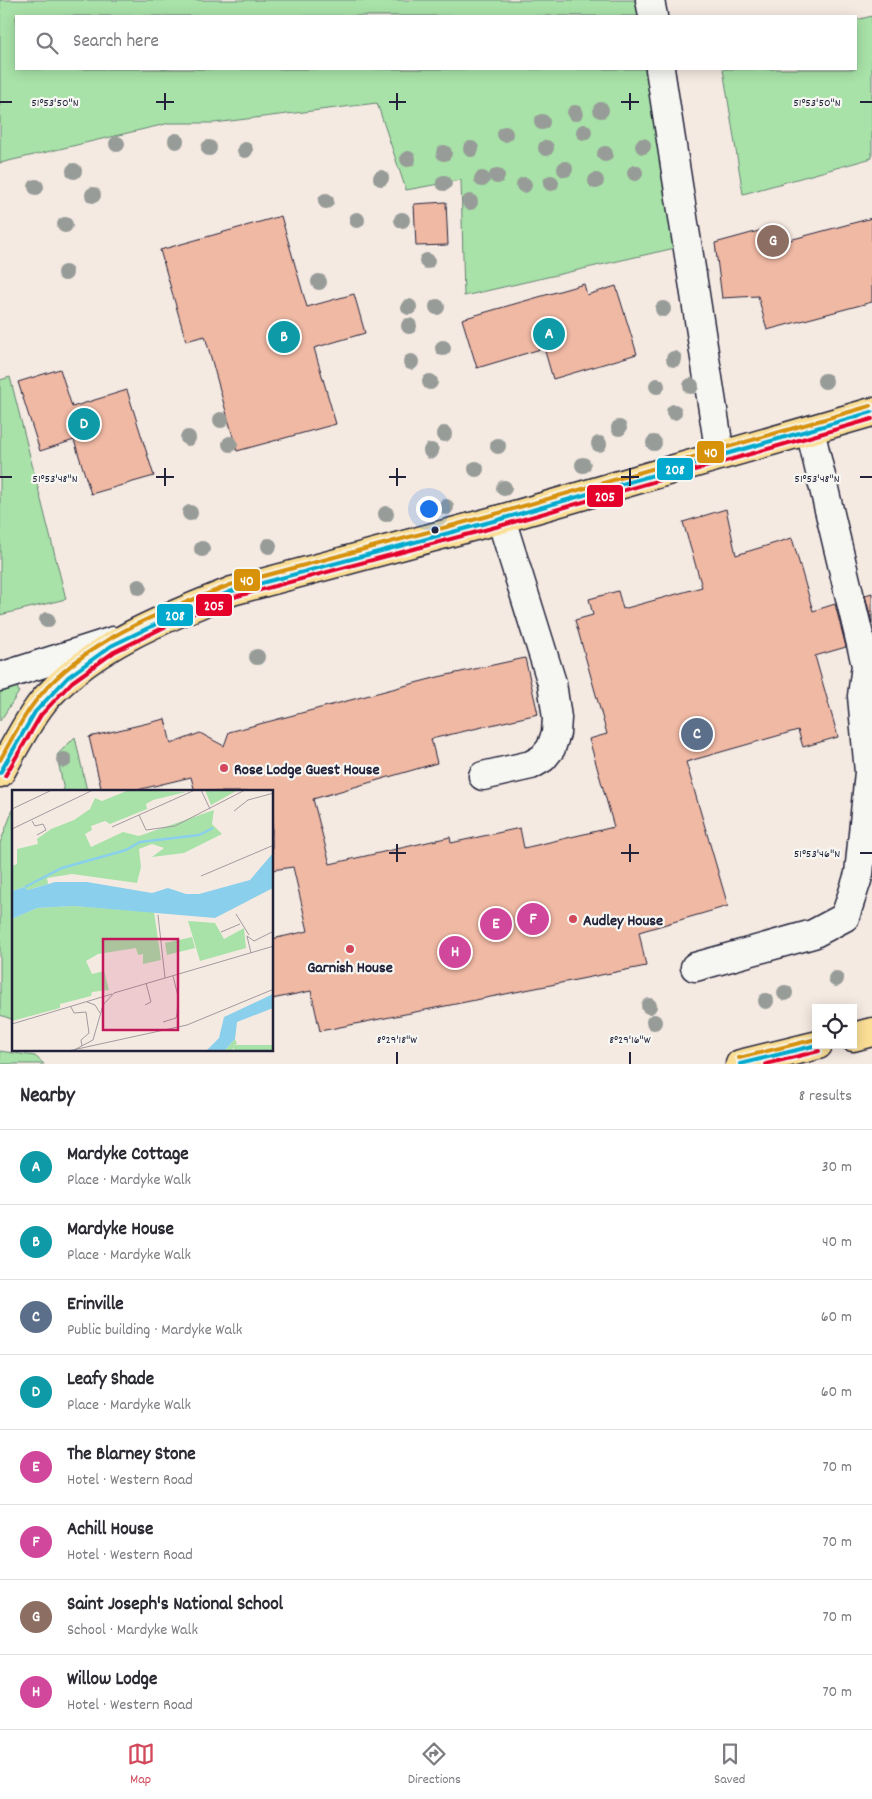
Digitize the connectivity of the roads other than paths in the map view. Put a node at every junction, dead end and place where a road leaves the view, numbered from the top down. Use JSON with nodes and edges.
{"nodes":[{"id":1,"x":650,"y":0,"type":"edge"},
{"id":2,"x":653,"y":15,"type":"edge"},
{"id":3,"x":660,"y":70,"type":"edge"},
{"id":4,"x":872,"y":412,"type":"edge"},
{"id":5,"x":810,"y":430,"type":"junction"},
{"id":6,"x":720,"y":455,"type":"junction"},
{"id":7,"x":501,"y":519,"type":"junction"},
{"id":8,"x":125,"y":637,"type":"junction"},
{"id":9,"x":0,"y":677,"type":"edge"},
{"id":10,"x":0,"y":773,"type":"edge"},
{"id":11,"x":483,"y":776,"type":"dead end"},
{"id":12,"x":695,"y":967,"type":"dead end"},
{"id":13,"x":872,"y":1032,"type":"edge"},
{"id":14,"x":857,"y":1036,"type":"edge"},
{"id":15,"x":812,"y":1046,"type":"edge"},
{"id":16,"x":740,"y":1064,"type":"edge"}],
"edges":[{"from":1,"to":2,"type":"street"},
{"from":3,"to":6,"type":"street"},
{"from":4,"to":5,"type":"highway"},
{"from":5,"to":6,"type":"highway"},
{"from":5,"to":12,"type":"street"},
{"from":6,"to":7,"type":"highway"},
{"from":7,"to":8,"type":"highway"},
{"from":7,"to":11,"type":"street"},
{"from":8,"to":9,"type":"street"},
{"from":8,"to":10,"type":"highway"},
{"from":13,"to":14,"type":"highway"},
{"from":15,"to":16,"type":"highway"}]}
